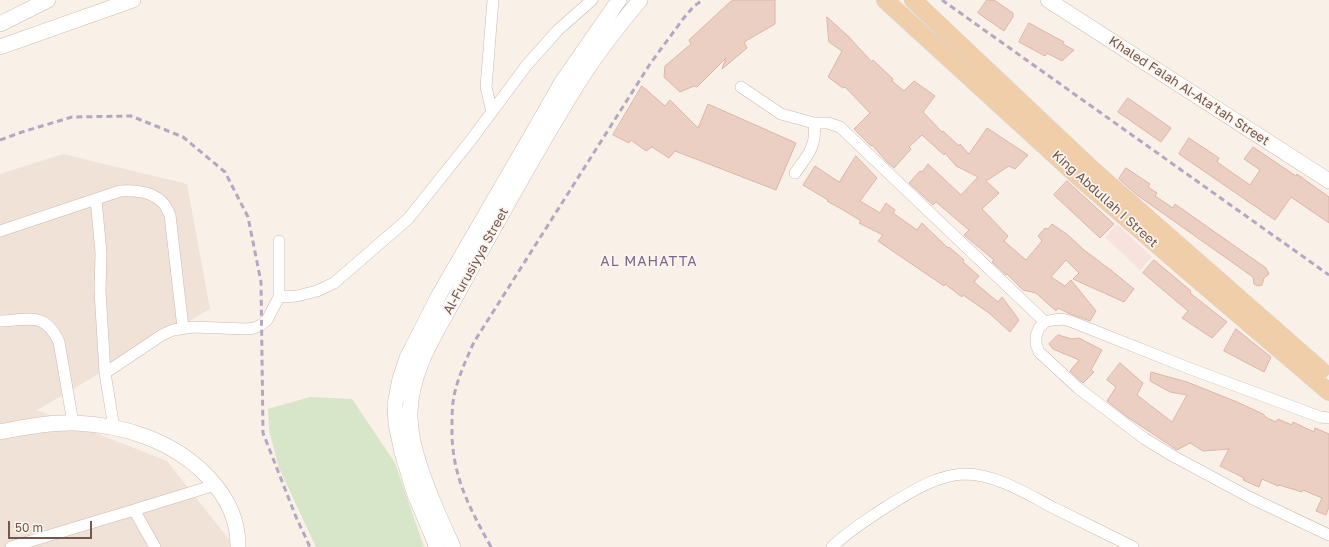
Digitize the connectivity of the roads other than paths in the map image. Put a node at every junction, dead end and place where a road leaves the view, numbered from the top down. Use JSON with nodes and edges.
{"nodes":[{"id":1,"x":48,"y":0,"type":"edge"},
{"id":2,"x":133,"y":0,"type":"edge"},
{"id":3,"x":493,"y":0,"type":"edge"},
{"id":4,"x":592,"y":0,"type":"edge"},
{"id":5,"x":619,"y":0,"type":"edge"},
{"id":6,"x":640,"y":0,"type":"edge"},
{"id":7,"x":885,"y":0,"type":"edge"},
{"id":8,"x":913,"y":0,"type":"edge"},
{"id":9,"x":1048,"y":0,"type":"edge"},
{"id":10,"x":0,"y":24,"type":"edge"},
{"id":11,"x":0,"y":47,"type":"edge"},
{"id":12,"x":741,"y":87,"type":"dead end"},
{"id":13,"x":492,"y":112,"type":"junction"},
{"id":14,"x":814,"y":123,"type":"junction"},
{"id":15,"x":795,"y":172,"type":"dead end"},
{"id":16,"x":1329,"y":181,"type":"edge"},
{"id":17,"x":96,"y":199,"type":"junction"},
{"id":18,"x":0,"y":231,"type":"edge"},
{"id":19,"x":279,"y":241,"type":"dead end"},
{"id":20,"x":279,"y":297,"type":"junction"},
{"id":21,"x":0,"y":322,"type":"edge"},
{"id":22,"x":1045,"y":322,"type":"junction"},
{"id":23,"x":183,"y":328,"type":"junction"},
{"id":24,"x":105,"y":373,"type":"junction"},
{"id":25,"x":1329,"y":377,"type":"edge"},
{"id":26,"x":1329,"y":392,"type":"edge"},
{"id":27,"x":1329,"y":418,"type":"edge"},
{"id":28,"x":74,"y":423,"type":"junction"},
{"id":29,"x":114,"y":428,"type":"junction"},
{"id":30,"x":0,"y":432,"type":"edge"},
{"id":31,"x":215,"y":485,"type":"junction"},
{"id":32,"x":134,"y":510,"type":"junction"},
{"id":33,"x":1329,"y":535,"type":"edge"},
{"id":34,"x":12,"y":547,"type":"edge"},
{"id":35,"x":155,"y":547,"type":"edge"},
{"id":36,"x":238,"y":547,"type":"edge"},
{"id":37,"x":437,"y":547,"type":"edge"},
{"id":38,"x":453,"y":547,"type":"edge"},
{"id":39,"x":832,"y":547,"type":"edge"},
{"id":40,"x":1133,"y":547,"type":"edge"}],
"edges":[{"from":1,"to":10,"type":"main road"},
{"from":2,"to":11,"type":"main road"},
{"from":3,"to":13,"type":"street"},
{"from":4,"to":13,"type":"street"},
{"from":5,"to":37,"type":"main road","name":"Al-Furusiyya Street"},
{"from":6,"to":38,"type":"main road","name":"Al-Furusiyya Street"},
{"from":7,"to":26,"type":"main road","name":"King Abdullah I Street"},
{"from":8,"to":25,"type":"main road","name":"King Abdullah I Street"},
{"from":9,"to":16,"type":"main road","name":"Khaled Falah Al-Ata’tah Street"},
{"from":12,"to":14,"type":"street"},
{"from":13,"to":20,"type":"street"},
{"from":14,"to":15,"type":"street"},
{"from":14,"to":22,"type":"street"},
{"from":17,"to":18,"type":"street"},
{"from":17,"to":23,"type":"street"},
{"from":17,"to":24,"type":"street"},
{"from":19,"to":20,"type":"street"},
{"from":20,"to":23,"type":"street"},
{"from":21,"to":28,"type":"street"},
{"from":22,"to":27,"type":"street"},
{"from":22,"to":33,"type":"street"},
{"from":23,"to":24,"type":"street"},
{"from":24,"to":29,"type":"street"},
{"from":28,"to":29,"type":"main road"},
{"from":28,"to":30,"type":"main road"},
{"from":29,"to":31,"type":"main road"},
{"from":31,"to":32,"type":"street"},
{"from":31,"to":36,"type":"main road"},
{"from":32,"to":34,"type":"street"},
{"from":32,"to":35,"type":"street"},
{"from":39,"to":40,"type":"street"}]}
